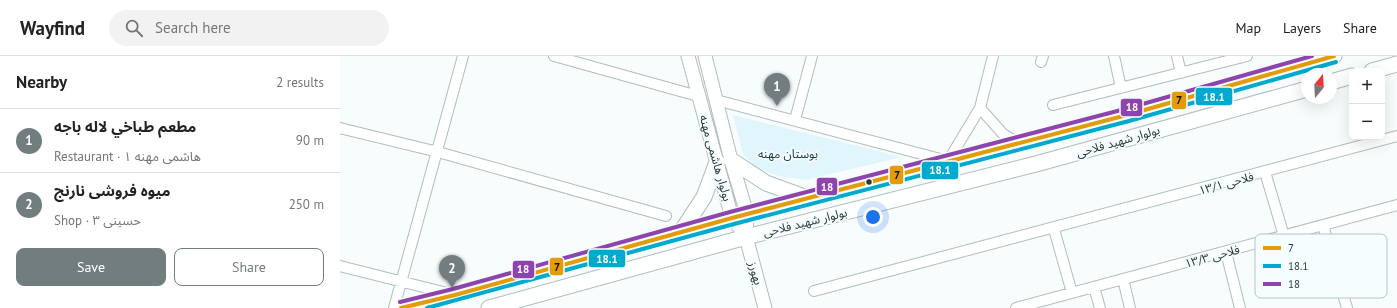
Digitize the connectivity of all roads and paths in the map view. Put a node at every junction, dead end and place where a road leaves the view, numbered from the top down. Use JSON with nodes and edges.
{"nodes":[{"id":1,"x":463,"y":56,"type":"edge"},
{"id":2,"x":554,"y":56,"type":"edge"},
{"id":3,"x":688,"y":56,"type":"edge"},
{"id":4,"x":705,"y":56,"type":"edge"},
{"id":5,"x":812,"y":56,"type":"edge"},
{"id":6,"x":993,"y":56,"type":"edge"},
{"id":7,"x":1114,"y":56,"type":"edge"},
{"id":8,"x":1178,"y":56,"type":"edge"},
{"id":9,"x":1247,"y":56,"type":"edge"},
{"id":10,"x":1334,"y":56,"type":"edge"},
{"id":11,"x":1317,"y":58,"type":"edge"},
{"id":12,"x":1397,"y":64,"type":"edge"},
{"id":13,"x":1383,"y":68,"type":"edge"},
{"id":14,"x":1182,"y":73,"type":"junction"},
{"id":15,"x":1349,"y":77,"type":"edge"},
{"id":16,"x":1337,"y":80,"type":"edge"},
{"id":17,"x":1121,"y":88,"type":"junction"},
{"id":18,"x":1301,"y":90,"type":"edge"},
{"id":19,"x":698,"y":96,"type":"junction"},
{"id":20,"x":716,"y":100,"type":"junction"},
{"id":21,"x":1053,"y":106,"type":"dead end"},
{"id":22,"x":980,"y":108,"type":"junction"},
{"id":23,"x":794,"y":120,"type":"junction"},
{"id":24,"x":340,"y":128,"type":"edge"},
{"id":25,"x":1397,"y":136,"type":"edge"},
{"id":26,"x":1018,"y":143,"type":"junction"},
{"id":27,"x":438,"y":152,"type":"junction"},
{"id":28,"x":724,"y":161,"type":"junction"},
{"id":29,"x":948,"y":161,"type":"junction"},
{"id":30,"x":1265,"y":172,"type":"junction"},
{"id":31,"x":807,"y":198,"type":"junction"},
{"id":32,"x":1397,"y":205,"type":"edge"},
{"id":33,"x":747,"y":214,"type":"junction"},
{"id":34,"x":666,"y":216,"type":"dead end"},
{"id":35,"x":732,"y":218,"type":"junction"},
{"id":36,"x":1323,"y":225,"type":"junction"},
{"id":37,"x":1054,"y":229,"type":"junction"},
{"id":38,"x":681,"y":232,"type":"junction"},
{"id":39,"x":1283,"y":234,"type":"edge"},
{"id":40,"x":1291,"y":234,"type":"edge"},
{"id":41,"x":1326,"y":234,"type":"edge"},
{"id":42,"x":746,"y":237,"type":"junction"},
{"id":43,"x":1255,"y":244,"type":"edge"},
{"id":44,"x":1226,"y":252,"type":"junction"},
{"id":45,"x":340,"y":266,"type":"edge"},
{"id":46,"x":1123,"y":279,"type":"junction"},
{"id":47,"x":400,"y":282,"type":"junction"},
{"id":48,"x":1094,"y":287,"type":"junction"},
{"id":49,"x":814,"y":291,"type":"dead end"},
{"id":50,"x":1072,"y":293,"type":"junction"},
{"id":51,"x":455,"y":295,"type":"junction"},
{"id":52,"x":1344,"y":298,"type":"edge"},
{"id":53,"x":394,"y":308,"type":"edge"},
{"id":54,"x":401,"y":308,"type":"edge"},
{"id":55,"x":489,"y":308,"type":"edge"},
{"id":56,"x":765,"y":308,"type":"edge"},
{"id":57,"x":1016,"y":308,"type":"edge"},
{"id":58,"x":1100,"y":308,"type":"edge"},
{"id":59,"x":1130,"y":308,"type":"edge"},
{"id":60,"x":1240,"y":308,"type":"edge"},
{"id":61,"x":1347,"y":308,"type":"edge"}],
"edges":[{"from":1,"to":27,"type":"street"},
{"from":2,"to":19,"type":"street"},
{"from":3,"to":19,"type":"street","name":"بولوار هاشمی مهنه"},
{"from":4,"to":20,"type":"street","name":"بولوار هاشمی مهنه"},
{"from":5,"to":23,"type":"street"},
{"from":6,"to":22,"type":"street"},
{"from":7,"to":17,"type":"street"},
{"from":8,"to":14,"type":"street"},
{"from":9,"to":14,"type":"street"},
{"from":10,"to":11,"type":"main road","name":"بولوار شهید فلاحی"},
{"from":11,"to":26,"type":"main road","name":"بولوار شهید فلاحی"},
{"from":12,"to":13,"type":"main road"},
{"from":14,"to":17,"type":"street"},
{"from":15,"to":16,"type":"main road"},
{"from":17,"to":21,"type":"street"},
{"from":18,"to":42,"type":"main road","name":"بولوار شهید فلاحی"},
{"from":19,"to":28,"type":"street","name":"بولوار هاشمی مهنه"},
{"from":20,"to":23,"type":"street"},
{"from":20,"to":28,"type":"street","name":"بولوار هاشمی مهنه"},
{"from":22,"to":26,"type":"street"},
{"from":22,"to":29,"type":"street"},
{"from":23,"to":29,"type":"street"},
{"from":24,"to":27,"type":"street"},
{"from":25,"to":30,"type":"street","name":"فلاحی ۱۳/۱"},
{"from":26,"to":29,"type":"main road","name":"بولوار شهید فلاحی"},
{"from":27,"to":34,"type":"street"},
{"from":27,"to":47,"type":"street"},
{"from":28,"to":31,"type":"main road"},
{"from":28,"to":33,"type":"street","name":"بولوار هاشمی مهنه"},
{"from":28,"to":35,"type":"street","name":"بولوار هاشمی مهنه"},
{"from":28,"to":38,"type":"main road"},
{"from":29,"to":31,"type":"main road","name":"بولوار شهید فلاحی"},
{"from":30,"to":37,"type":"street","name":"فلاحی ۱۳/۱"},
{"from":30,"to":39,"type":"street"},
{"from":31,"to":33,"type":"main road","name":"بولوار شهید فلاحی"},
{"from":32,"to":36,"type":"street","name":"فلاحی ۱۳/۳"},
{"from":33,"to":35,"type":"main road","name":"بولوار شهید فلاحی"},
{"from":33,"to":42,"type":"street","name":"بولوار هاشمی مهنه"},
{"from":35,"to":38,"type":"main road","name":"بولوار شهید فلاحی"},
{"from":35,"to":42,"type":"street","name":"بولوار هاشمی مهنه"},
{"from":36,"to":40,"type":"street","name":"فلاحی ۱۳/۳"},
{"from":36,"to":41,"type":"street"},
{"from":37,"to":49,"type":"street","name":"فلاحی ۱۳/۱"},
{"from":37,"to":50,"type":"street"},
{"from":38,"to":51,"type":"main road","name":"بولوار شهید فلاحی"},
{"from":42,"to":55,"type":"main road","name":"بولوار شهید فلاحی"},
{"from":42,"to":56,"type":"street","name":"بهورز"},
{"from":43,"to":44,"type":"street","name":"فلاحی ۱۳/۳"},
{"from":44,"to":46,"type":"street","name":"فلاحی ۱۳/۳"},
{"from":44,"to":60,"type":"street"},
{"from":45,"to":47,"type":"street"},
{"from":46,"to":48,"type":"street","name":"فلاحی ۱۳/۳"},
{"from":46,"to":59,"type":"street"},
{"from":47,"to":51,"type":"street"},
{"from":47,"to":53,"type":"street"},
{"from":48,"to":50,"type":"street","name":"فلاحی ۱۳/۳"},
{"from":48,"to":58,"type":"street"},
{"from":50,"to":57,"type":"street","name":"فلاحی ۱۳/۳"},
{"from":51,"to":54,"type":"main road","name":"بولوار شهید فلاحی"},
{"from":52,"to":61,"type":"street"}]}
